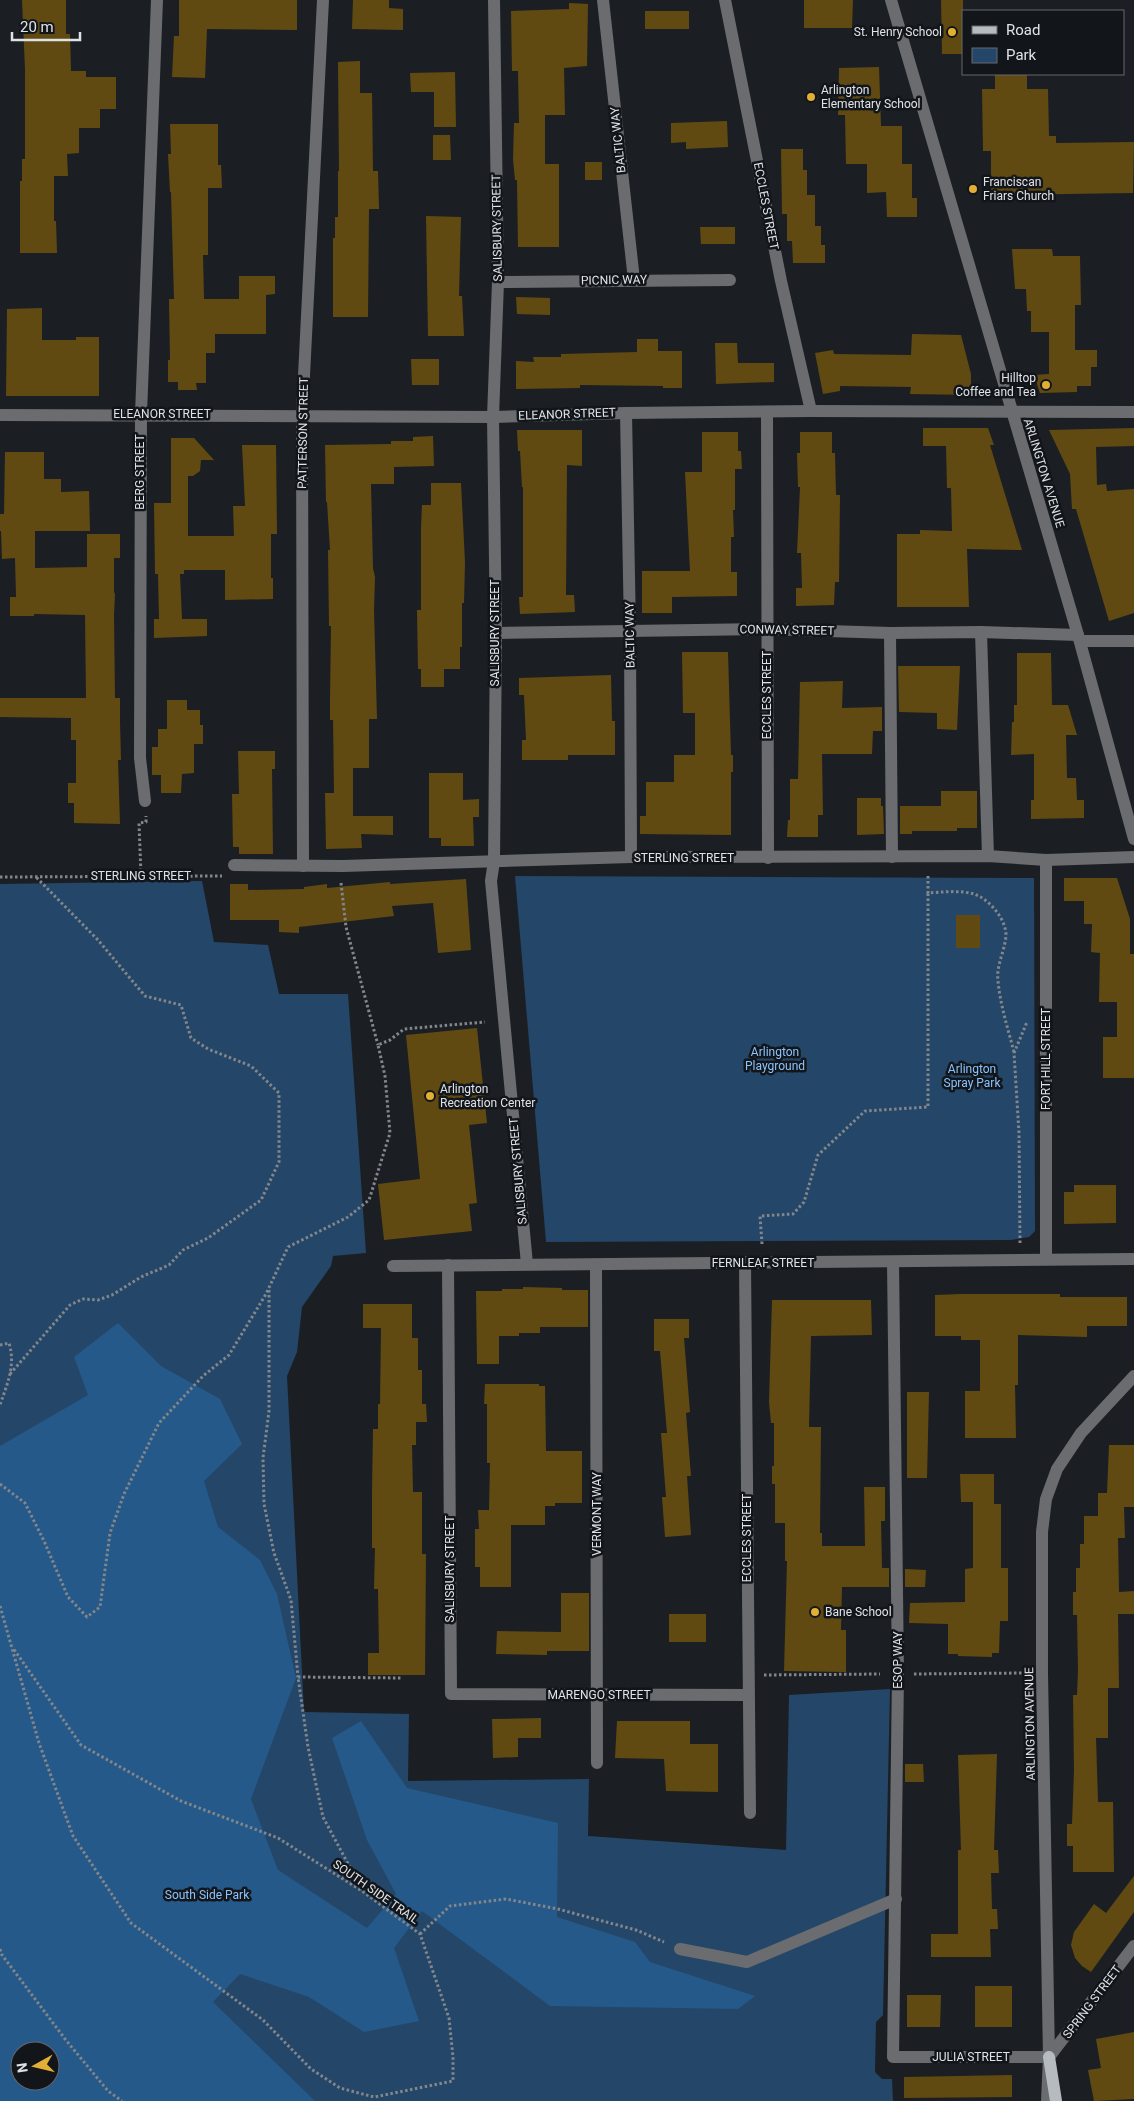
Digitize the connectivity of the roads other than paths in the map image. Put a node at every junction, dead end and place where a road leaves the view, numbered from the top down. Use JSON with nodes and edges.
{"nodes":[{"id":1,"x":157,"y":0,"type":"edge"},
{"id":2,"x":323,"y":0,"type":"edge"},
{"id":3,"x":494,"y":0,"type":"edge"},
{"id":4,"x":603,"y":0,"type":"edge"},
{"id":5,"x":725,"y":0,"type":"edge"},
{"id":6,"x":891,"y":0,"type":"edge"},
{"id":7,"x":634,"y":280,"type":"junction"},
{"id":8,"x":730,"y":280,"type":"dead end"},
{"id":9,"x":498,"y":282,"type":"junction"},
{"id":10,"x":1011,"y":410,"type":"junction"},
{"id":11,"x":811,"y":411,"type":"junction"},
{"id":12,"x":1134,"y":412,"type":"edge"},
{"id":13,"x":626,"y":413,"type":"junction"},
{"id":14,"x":767,"y":413,"type":"junction"},
{"id":15,"x":140,"y":414,"type":"junction"},
{"id":16,"x":0,"y":415,"type":"edge"},
{"id":17,"x":302,"y":415,"type":"junction"},
{"id":18,"x":493,"y":417,"type":"junction"},
{"id":19,"x":767,"y":629,"type":"junction"},
{"id":20,"x":630,"y":631,"type":"junction"},
{"id":21,"x":496,"y":632,"type":"junction"},
{"id":22,"x":981,"y":632,"type":"junction"},
{"id":23,"x":890,"y":633,"type":"junction"},
{"id":24,"x":1079,"y":638,"type":"junction"},
{"id":25,"x":1134,"y":641,"type":"edge"},
{"id":26,"x":145,"y":800,"type":"road end"},
{"id":27,"x":1134,"y":839,"type":"edge"},
{"id":28,"x":988,"y":856,"type":"junction"},
{"id":29,"x":892,"y":857,"type":"junction"},
{"id":30,"x":1134,"y":857,"type":"edge"},
{"id":31,"x":630,"y":858,"type":"junction"},
{"id":32,"x":768,"y":858,"type":"junction"},
{"id":33,"x":1046,"y":860,"type":"junction"},
{"id":34,"x":494,"y":861,"type":"junction"},
{"id":35,"x":234,"y":865,"type":"dead end"},
{"id":36,"x":303,"y":866,"type":"junction"},
{"id":37,"x":1046,"y":1258,"type":"junction"},
{"id":38,"x":1134,"y":1258,"type":"edge"},
{"id":39,"x":744,"y":1262,"type":"junction"},
{"id":40,"x":893,"y":1262,"type":"junction"},
{"id":41,"x":527,"y":1264,"type":"junction"},
{"id":42,"x":448,"y":1265,"type":"junction"},
{"id":43,"x":596,"y":1265,"type":"junction"},
{"id":44,"x":393,"y":1266,"type":"dead end"},
{"id":45,"x":1134,"y":1376,"type":"edge"},
{"id":46,"x":451,"y":1694,"type":"joint"},
{"id":47,"x":598,"y":1695,"type":"junction"},
{"id":48,"x":748,"y":1695,"type":"junction"},
{"id":49,"x":597,"y":1763,"type":"dead end"},
{"id":50,"x":750,"y":1813,"type":"dead end"},
{"id":51,"x":896,"y":1899,"type":"junction"},
{"id":52,"x":1134,"y":1946,"type":"edge"},
{"id":53,"x":680,"y":1949,"type":"road end"},
{"id":54,"x":893,"y":2057,"type":"joint"},
{"id":55,"x":1049,"y":2057,"type":"junction"},
{"id":56,"x":1047,"y":2101,"type":"edge"},
{"id":57,"x":1056,"y":2101,"type":"edge"}],
"edges":[{"from":1,"to":15,"type":"street","name":"BERG STREET"},
{"from":2,"to":17,"type":"street","name":"PATTERSON STREET"},
{"from":3,"to":9,"type":"street","name":"SALISBURY STREET"},
{"from":4,"to":7,"type":"street","name":"BALTIC WAY"},
{"from":5,"to":11,"type":"street","name":"ECCLES STREET"},
{"from":6,"to":10,"type":"street","name":"ARLINGTON AVENUE"},
{"from":7,"to":8,"type":"street","name":"PICNIC WAY"},
{"from":7,"to":9,"type":"street","name":"PICNIC WAY"},
{"from":9,"to":18,"type":"street","name":"SALISBURY STREET"},
{"from":10,"to":11,"type":"street","name":"ELEANOR STREET"},
{"from":10,"to":12,"type":"street","name":"ELEANOR STREET"},
{"from":10,"to":24,"type":"street","name":"ARLINGTON AVENUE"},
{"from":11,"to":14,"type":"street","name":"ELEANOR STREET"},
{"from":13,"to":14,"type":"street","name":"ELEANOR STREET"},
{"from":13,"to":18,"type":"street","name":"ELEANOR STREET"},
{"from":13,"to":20,"type":"street","name":"BALTIC WAY"},
{"from":14,"to":19,"type":"street","name":"ECCLES STREET"},
{"from":15,"to":16,"type":"street","name":"ELEANOR STREET"},
{"from":15,"to":17,"type":"street","name":"ELEANOR STREET"},
{"from":15,"to":26,"type":"street","name":"BERG STREET"},
{"from":17,"to":18,"type":"street","name":"ELEANOR STREET"},
{"from":17,"to":36,"type":"street","name":"PATTERSON STREET"},
{"from":18,"to":21,"type":"street","name":"SALISBURY STREET"},
{"from":19,"to":20,"type":"street","name":"CONWAY STREET"},
{"from":19,"to":23,"type":"street","name":"CONWAY STREET"},
{"from":19,"to":32,"type":"street","name":"ECCLES STREET"},
{"from":20,"to":21,"type":"street","name":"CONWAY STREET"},
{"from":20,"to":31,"type":"street","name":"BALTIC WAY"},
{"from":21,"to":34,"type":"street","name":"SALISBURY STREET"},
{"from":22,"to":23,"type":"street","name":"CONWAY STREET"},
{"from":22,"to":24,"type":"street","name":"CONWAY STREET"},
{"from":22,"to":28,"type":"street"},
{"from":23,"to":29,"type":"street"},
{"from":24,"to":25,"type":"street","name":"CONWAY STREET"},
{"from":24,"to":27,"type":"street","name":"ARLINGTON AVENUE"},
{"from":28,"to":29,"type":"street","name":"STERLING STREET"},
{"from":28,"to":33,"type":"street","name":"STERLING STREET"},
{"from":29,"to":32,"type":"street","name":"STERLING STREET"},
{"from":30,"to":33,"type":"street","name":"STERLING STREET"},
{"from":31,"to":32,"type":"street","name":"STERLING STREET"},
{"from":31,"to":34,"type":"street","name":"STERLING STREET"},
{"from":33,"to":37,"type":"street","name":"FORT HILL STREET"},
{"from":34,"to":36,"type":"street","name":"STERLING STREET"},
{"from":34,"to":41,"type":"street","name":"SALISBURY STREET"},
{"from":35,"to":36,"type":"street","name":"STERLING STREET"},
{"from":37,"to":38,"type":"street","name":"FERNLEAF STREET"},
{"from":37,"to":40,"type":"street","name":"FERNLEAF STREET"},
{"from":39,"to":40,"type":"street","name":"FERNLEAF STREET"},
{"from":39,"to":43,"type":"street","name":"FERNLEAF STREET"},
{"from":39,"to":48,"type":"street","name":"ECCLES STREET"},
{"from":40,"to":51,"type":"street","name":"ESOP WAY"},
{"from":41,"to":42,"type":"street","name":"FERNLEAF STREET"},
{"from":41,"to":43,"type":"street","name":"FERNLEAF STREET"},
{"from":42,"to":44,"type":"street","name":"FERNLEAF STREET"},
{"from":42,"to":46,"type":"street","name":"SALISBURY STREET"},
{"from":43,"to":47,"type":"street","name":"VERMONT WAY"},
{"from":45,"to":55,"type":"street","name":"ARLINGTON AVENUE"},
{"from":46,"to":47,"type":"street","name":"MARENGO STREET"},
{"from":47,"to":48,"type":"street","name":"MARENGO STREET"},
{"from":47,"to":49,"type":"street","name":"VERMONT WAY"},
{"from":48,"to":50,"type":"street","name":"ECCLES STREET"},
{"from":51,"to":53,"type":"street"},
{"from":51,"to":54,"type":"street","name":"ESOP WAY"},
{"from":52,"to":55,"type":"street","name":"SPRING STREET"},
{"from":54,"to":55,"type":"street","name":"JULIA STREET"},
{"from":55,"to":56,"type":"street"},
{"from":55,"to":57,"type":"main road","name":"ARLINGTON AVENUE"}]}
